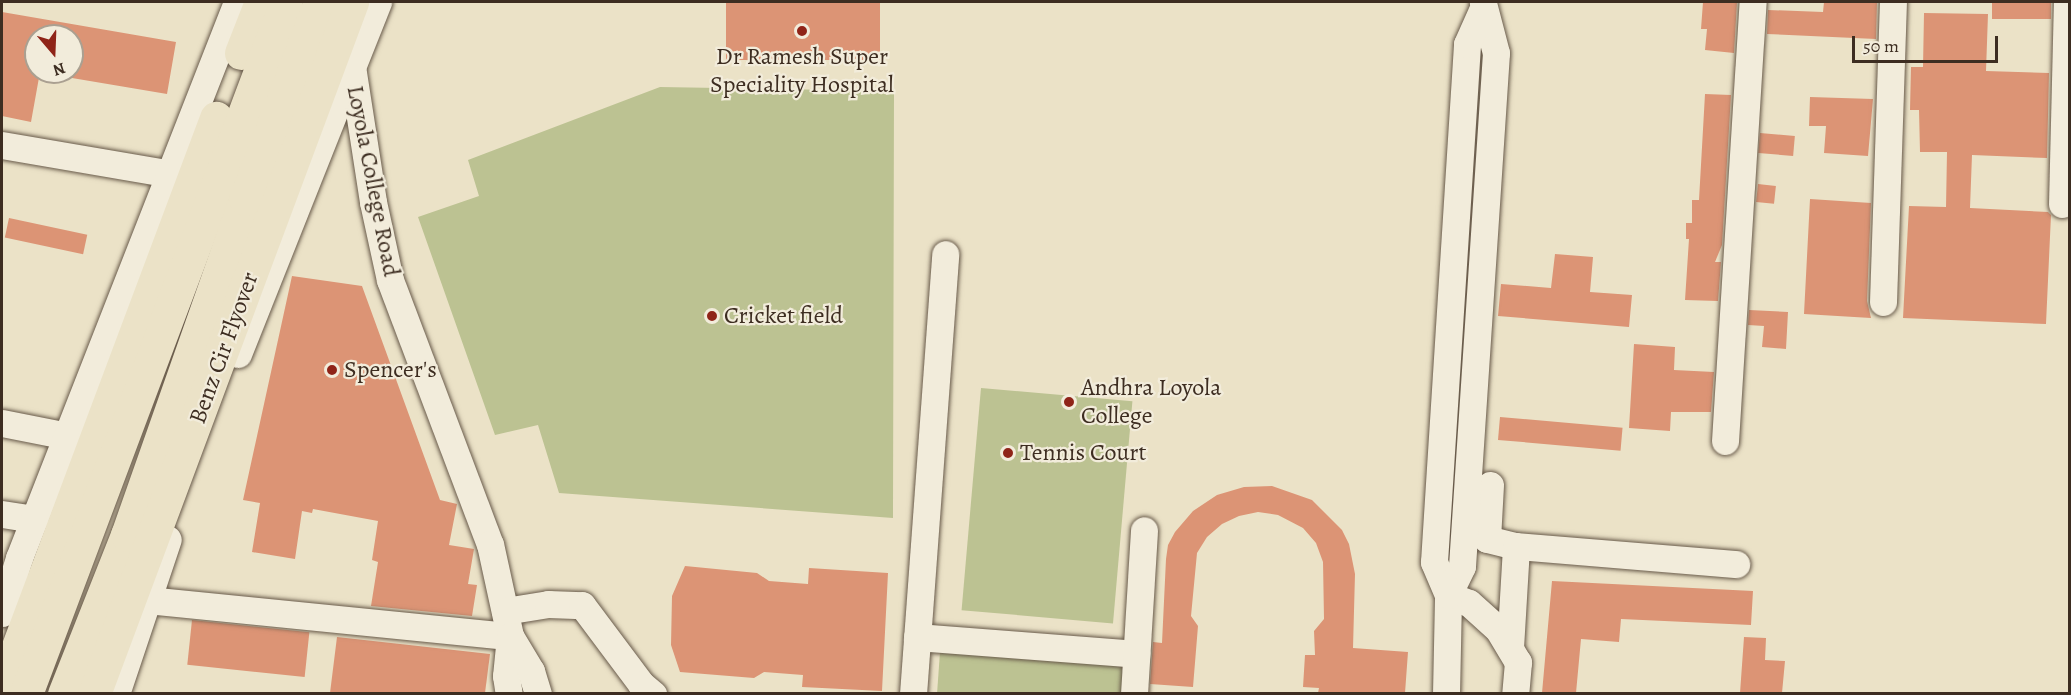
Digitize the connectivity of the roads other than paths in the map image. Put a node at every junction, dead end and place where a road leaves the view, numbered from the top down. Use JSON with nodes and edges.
{"nodes":[{"id":1,"x":237,"y":2,"type":"edge"},
{"id":2,"x":261,"y":2,"type":"edge"},
{"id":3,"x":286,"y":2,"type":"edge"},
{"id":4,"x":320,"y":2,"type":"edge"},
{"id":5,"x":352,"y":2,"type":"edge"},
{"id":6,"x":378,"y":2,"type":"edge"},
{"id":7,"x":1753,"y":2,"type":"edge"},
{"id":8,"x":1893,"y":2,"type":"edge"},
{"id":9,"x":2067,"y":2,"type":"edge"},
{"id":10,"x":1483,"y":6,"type":"edge"},
{"id":11,"x":352,"y":66,"type":"junction"},
{"id":12,"x":2,"y":145,"type":"edge"},
{"id":13,"x":171,"y":174,"type":"junction"},
{"id":14,"x":2062,"y":204,"type":"dead end"},
{"id":15,"x":945,"y":254,"type":"dead end"},
{"id":16,"x":1884,"y":302,"type":"dead end"},
{"id":17,"x":2,"y":423,"type":"edge"},
{"id":18,"x":68,"y":436,"type":"junction"},
{"id":19,"x":1725,"y":441,"type":"dead end"},
{"id":20,"x":1441,"y":458,"type":"junction"},
{"id":21,"x":1469,"y":460,"type":"junction"},
{"id":22,"x":1490,"y":485,"type":"dead end"},
{"id":23,"x":2,"y":514,"type":"edge"},
{"id":24,"x":35,"y":519,"type":"junction"},
{"id":25,"x":1144,"y":530,"type":"dead end"},
{"id":26,"x":1516,"y":546,"type":"junction"},
{"id":27,"x":1736,"y":564,"type":"dead end"},
{"id":28,"x":1448,"y":595,"type":"junction"},
{"id":29,"x":139,"y":598,"type":"junction"},
{"id":30,"x":2,"y":613,"type":"edge"},
{"id":31,"x":507,"y":624,"type":"junction"},
{"id":32,"x":917,"y":637,"type":"junction"},
{"id":33,"x":1510,"y":648,"type":"junction"},
{"id":34,"x":1136,"y":654,"type":"junction"},
{"id":35,"x":2,"y":689,"type":"edge"},
{"id":36,"x":26,"y":693,"type":"edge"},
{"id":37,"x":64,"y":693,"type":"edge"},
{"id":38,"x":94,"y":693,"type":"edge"},
{"id":39,"x":116,"y":693,"type":"edge"},
{"id":40,"x":508,"y":693,"type":"edge"},
{"id":41,"x":538,"y":693,"type":"edge"},
{"id":42,"x":653,"y":693,"type":"edge"},
{"id":43,"x":913,"y":693,"type":"edge"},
{"id":44,"x":1134,"y":693,"type":"edge"},
{"id":45,"x":1446,"y":693,"type":"edge"},
{"id":46,"x":1515,"y":693,"type":"edge"}],
"edges":[{"from":1,"to":13,"type":"street"},
{"from":2,"to":35,"type":"main road"},
{"from":3,"to":36,"type":"main road"},
{"from":4,"to":37,"type":"main road"},
{"from":5,"to":29,"type":"main road","name":"Benz Cir Flyover"},
{"from":6,"to":11,"type":"street"},
{"from":7,"to":19,"type":"street"},
{"from":8,"to":16,"type":"street"},
{"from":9,"to":14,"type":"street"},
{"from":10,"to":20,"type":"street"},
{"from":10,"to":21,"type":"street"},
{"from":11,"to":29,"type":"street"},
{"from":11,"to":31,"type":"street","name":"Loyola College Road"},
{"from":12,"to":13,"type":"street"},
{"from":13,"to":18,"type":"street"},
{"from":15,"to":32,"type":"street"},
{"from":17,"to":18,"type":"street"},
{"from":18,"to":24,"type":"street"},
{"from":20,"to":21,"type":"street"},
{"from":20,"to":28,"type":"street"},
{"from":21,"to":28,"type":"street"},
{"from":22,"to":26,"type":"street"},
{"from":23,"to":24,"type":"street"},
{"from":24,"to":30,"type":"street"},
{"from":25,"to":34,"type":"street"},
{"from":26,"to":27,"type":"street"},
{"from":26,"to":33,"type":"street"},
{"from":28,"to":33,"type":"street"},
{"from":28,"to":45,"type":"street"},
{"from":29,"to":31,"type":"street"},
{"from":29,"to":38,"type":"main road","name":"Benz Cir Flyover"},
{"from":29,"to":39,"type":"street"},
{"from":31,"to":40,"type":"street","name":"Loyola College Road"},
{"from":31,"to":41,"type":"street","name":"Loyola College Road"},
{"from":31,"to":42,"type":"street"},
{"from":32,"to":34,"type":"street"},
{"from":32,"to":43,"type":"street"},
{"from":33,"to":46,"type":"street"},
{"from":34,"to":44,"type":"street"}]}
